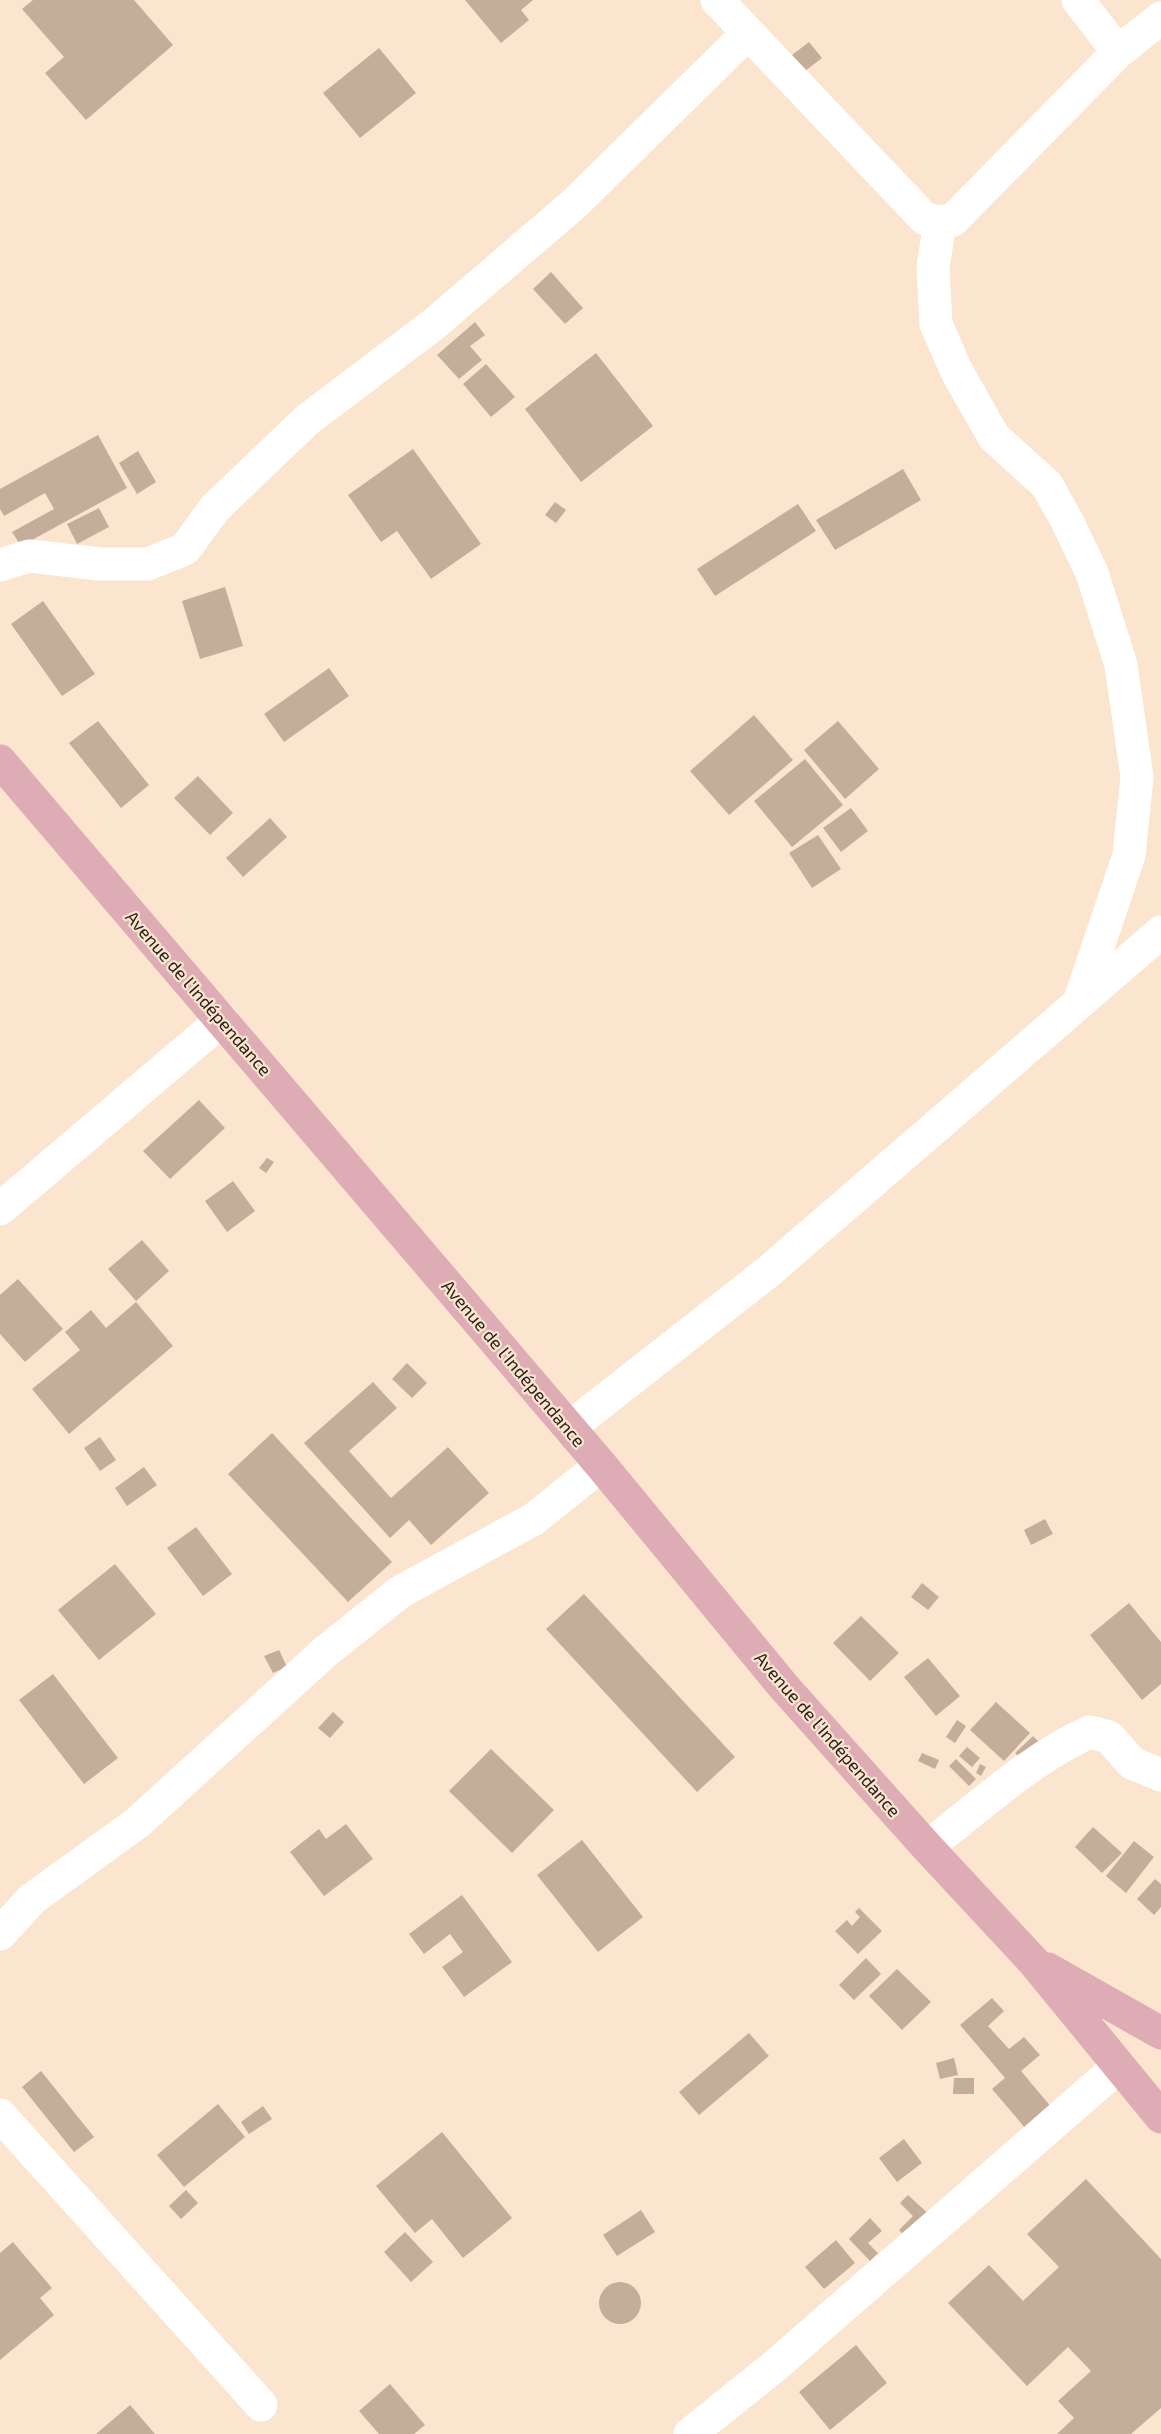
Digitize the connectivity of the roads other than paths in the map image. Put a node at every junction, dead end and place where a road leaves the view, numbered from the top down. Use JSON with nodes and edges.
{"nodes":[{"id":1,"x":717,"y":0,"type":"edge"},
{"id":2,"x":1078,"y":0,"type":"edge"},
{"id":3,"x":1161,"y":18,"type":"edge"},
{"id":4,"x":747,"y":34,"type":"junction"},
{"id":5,"x":1118,"y":52,"type":"junction"},
{"id":6,"x":940,"y":222,"type":"junction"},
{"id":7,"x":0,"y":565,"type":"edge"},
{"id":8,"x":5,"y":776,"type":"edge"},
{"id":9,"x":1161,"y":932,"type":"edge"},
{"id":10,"x":1078,"y":1003,"type":"junction"},
{"id":11,"x":222,"y":1020,"type":"junction"},
{"id":12,"x":0,"y":1209,"type":"edge"},
{"id":13,"x":569,"y":1428,"type":"junction"},
{"id":14,"x":601,"y":1465,"type":"junction"},
{"id":15,"x":1161,"y":1775,"type":"edge"},
{"id":16,"x":927,"y":1847,"type":"junction"},
{"id":17,"x":0,"y":1934,"type":"edge"},
{"id":18,"x":1033,"y":1961,"type":"junction"},
{"id":19,"x":1161,"y":2033,"type":"edge"},
{"id":20,"x":1118,"y":2067,"type":"junction"},
{"id":21,"x":0,"y":2115,"type":"edge"},
{"id":22,"x":1161,"y":2117,"type":"edge"},
{"id":23,"x":261,"y":2405,"type":"dead end"},
{"id":24,"x":690,"y":2434,"type":"edge"}],
"edges":[{"from":1,"to":4,"type":"street"},
{"from":2,"to":5,"type":"street"},
{"from":3,"to":5,"type":"street"},
{"from":4,"to":6,"type":"street"},
{"from":4,"to":7,"type":"street"},
{"from":5,"to":6,"type":"street"},
{"from":6,"to":10,"type":"street"},
{"from":8,"to":11,"type":"main road","name":"Avenue de l'Indépendance"},
{"from":9,"to":10,"type":"street"},
{"from":10,"to":13,"type":"street"},
{"from":11,"to":12,"type":"street"},
{"from":11,"to":13,"type":"main road","name":"Avenue de l'Indépendance"},
{"from":13,"to":14,"type":"main road","name":"Avenue de l'Indépendance"},
{"from":14,"to":16,"type":"main road","name":"Avenue de l'Indépendance"},
{"from":14,"to":17,"type":"street"},
{"from":15,"to":16,"type":"street"},
{"from":16,"to":18,"type":"main road","name":"Avenue de l'Indépendance"},
{"from":18,"to":19,"type":"main road"},
{"from":18,"to":20,"type":"main road"},
{"from":20,"to":22,"type":"main road"},
{"from":20,"to":24,"type":"street"},
{"from":21,"to":23,"type":"street"}]}
